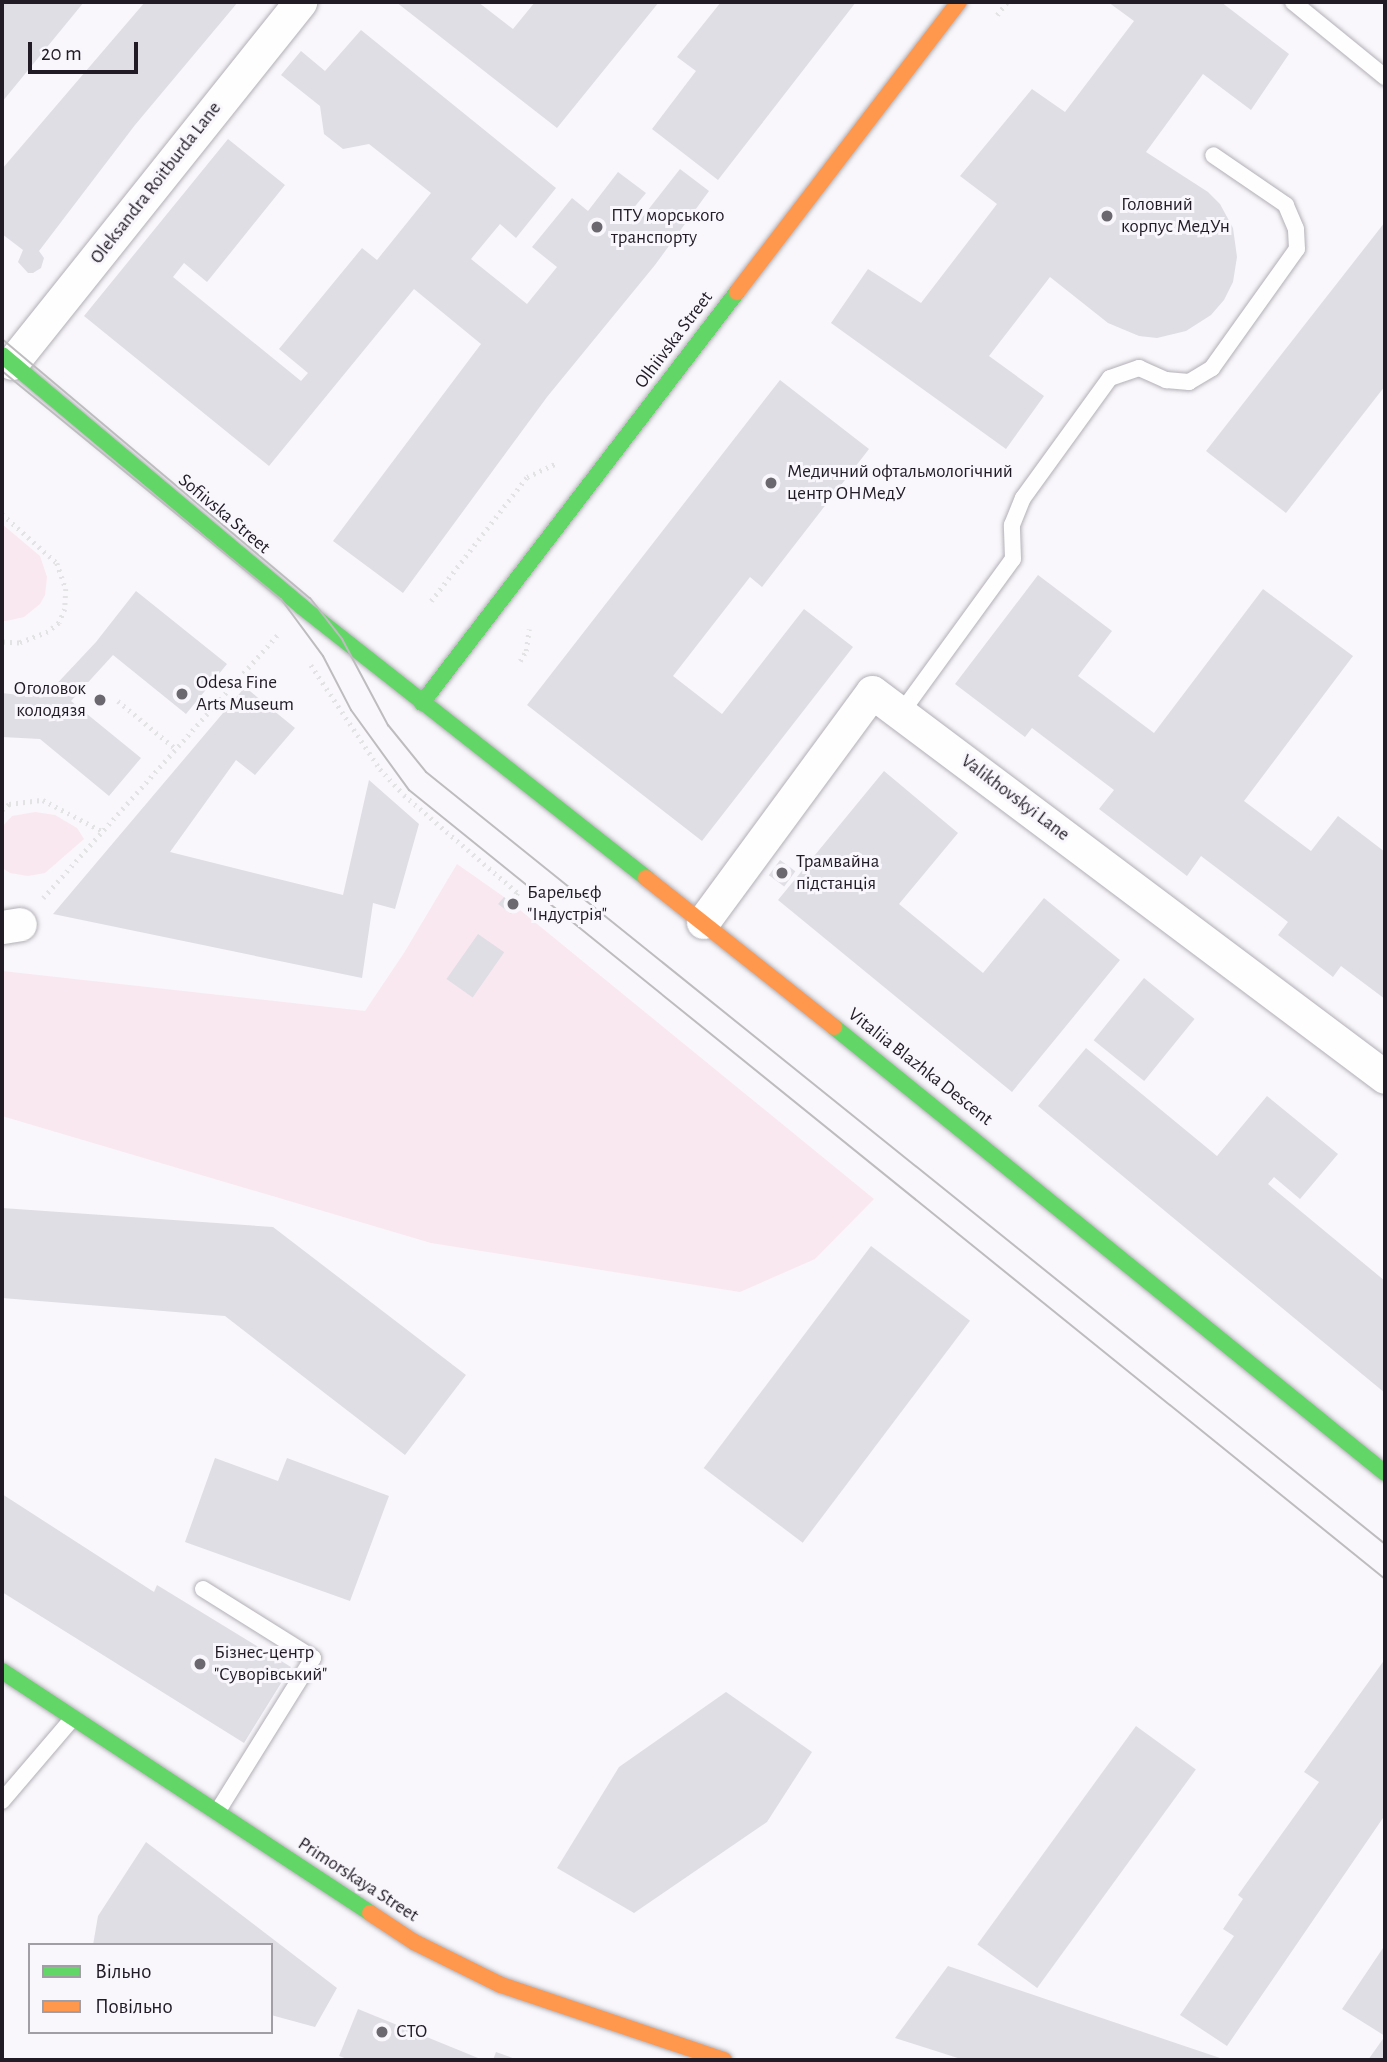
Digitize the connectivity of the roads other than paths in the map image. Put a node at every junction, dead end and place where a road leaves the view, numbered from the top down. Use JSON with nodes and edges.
{"nodes":[{"id":1,"x":300,"y":2,"type":"edge"},
{"id":2,"x":959,"y":2,"type":"edge"},
{"id":3,"x":1293,"y":2,"type":"edge"},
{"id":4,"x":1385,"y":77,"type":"edge"},
{"id":5,"x":1213,"y":155,"type":"dead end"},
{"id":6,"x":7,"y":359,"type":"edge"},
{"id":7,"x":422,"y":703,"type":"junction"},
{"id":8,"x":901,"y":713,"type":"junction"},
{"id":9,"x":703,"y":922,"type":"junction"},
{"id":10,"x":1385,"y":1077,"type":"edge"},
{"id":11,"x":1385,"y":1473,"type":"edge"},
{"id":12,"x":203,"y":1589,"type":"dead end"},
{"id":13,"x":2,"y":1671,"type":"edge"},
{"id":14,"x":73,"y":1717,"type":"junction"},
{"id":15,"x":2,"y":1801,"type":"edge"},
{"id":16,"x":217,"y":1812,"type":"junction"},
{"id":17,"x":724,"y":2060,"type":"edge"}],
"edges":[{"from":1,"to":6,"type":"street","name":"Oleksandra Roitburda Lane"},
{"from":2,"to":7,"type":"main road","name":"Olhiivska Street"},
{"from":3,"to":4,"type":"lane"},
{"from":5,"to":8,"type":"lane"},
{"from":6,"to":7,"type":"main road","name":"Sofiivska Street"},
{"from":7,"to":9,"type":"main road","name":"Vitaliia Blazhka Descent"},
{"from":8,"to":9,"type":"street","name":"Valikhovskyi Lane"},
{"from":8,"to":10,"type":"street","name":"Valikhovskyi Lane"},
{"from":9,"to":11,"type":"main road","name":"Vitaliia Blazhka Descent"},
{"from":12,"to":16,"type":"lane"},
{"from":13,"to":14,"type":"main road","name":"Primorskaya Street"},
{"from":14,"to":15,"type":"lane"},
{"from":14,"to":16,"type":"main road","name":"Primorskaya Street"},
{"from":16,"to":17,"type":"main road","name":"Primorskaya Street"}]}
